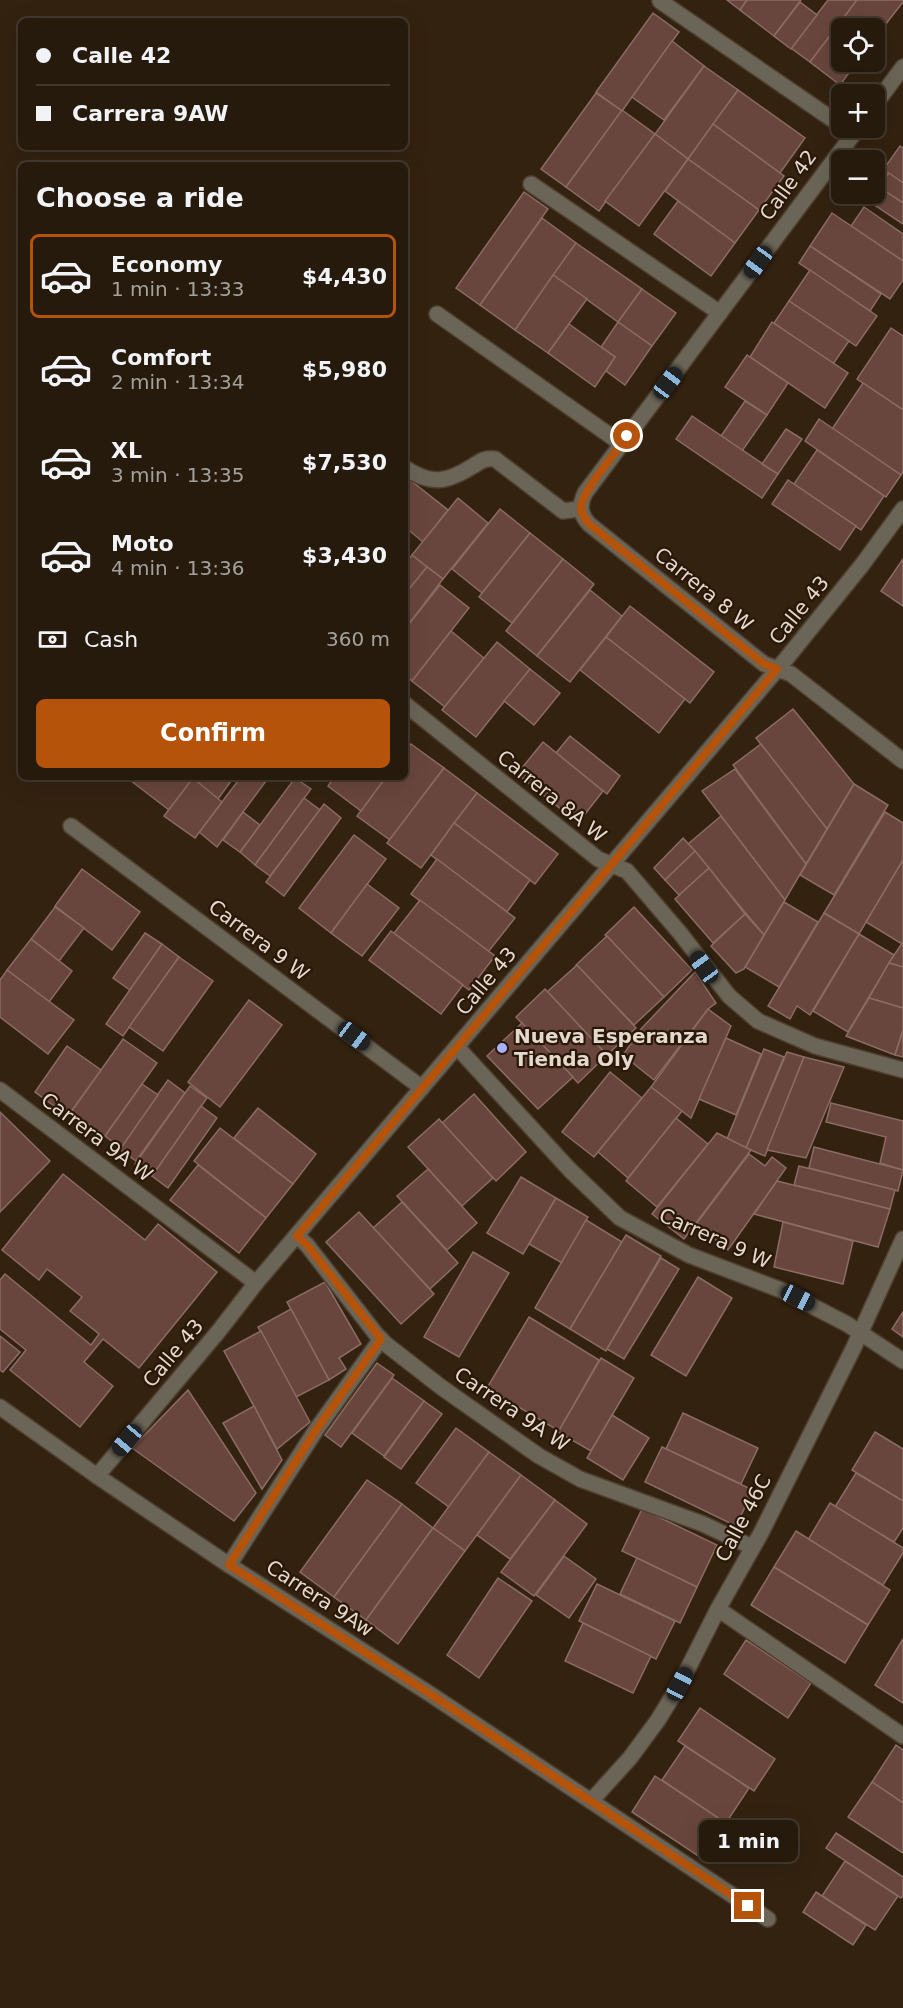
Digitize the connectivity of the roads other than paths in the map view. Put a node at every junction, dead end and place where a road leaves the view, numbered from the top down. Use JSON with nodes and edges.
{"nodes":[{"id":1,"x":660,"y":1,"type":"edge"},
{"id":2,"x":903,"y":67,"type":"edge"},
{"id":3,"x":885,"y":91,"type":"edge"},
{"id":4,"x":831,"y":117,"type":"edge"},
{"id":5,"x":843,"y":138,"type":"edge"},
{"id":6,"x":531,"y":184,"type":"dead end"},
{"id":7,"x":720,"y":313,"type":"junction"},
{"id":8,"x":437,"y":314,"type":"dead end"},
{"id":9,"x":622,"y":444,"type":"junction"},
{"id":10,"x":408,"y":470,"type":"edge"},
{"id":11,"x":581,"y":504,"type":"junction"},
{"id":12,"x":903,"y":509,"type":"edge"},
{"id":13,"x":777,"y":669,"type":"junction"},
{"id":14,"x":408,"y":706,"type":"edge"},
{"id":15,"x":903,"y":761,"type":"edge"},
{"id":16,"x":71,"y":826,"type":"dead end"},
{"id":17,"x":611,"y":864,"type":"junction"},
{"id":18,"x":457,"y":1047,"type":"junction"},
{"id":19,"x":903,"y":1070,"type":"edge"},
{"id":20,"x":422,"y":1088,"type":"junction"},
{"id":21,"x":0,"y":1090,"type":"edge"},
{"id":22,"x":297,"y":1236,"type":"junction"},
{"id":23,"x":903,"y":1239,"type":"edge"},
{"id":24,"x":256,"y":1283,"type":"junction"},
{"id":25,"x":860,"y":1334,"type":"junction"},
{"id":26,"x":381,"y":1339,"type":"junction"},
{"id":27,"x":903,"y":1361,"type":"edge"},
{"id":28,"x":0,"y":1407,"type":"edge"},
{"id":29,"x":97,"y":1476,"type":"junction"},
{"id":30,"x":752,"y":1548,"type":"junction"},
{"id":31,"x":229,"y":1565,"type":"junction"},
{"id":32,"x":718,"y":1610,"type":"junction"},
{"id":33,"x":903,"y":1736,"type":"edge"},
{"id":34,"x":592,"y":1800,"type":"junction"},
{"id":35,"x":768,"y":1919,"type":"dead end"}],
"edges":[{"from":1,"to":4,"type":"street"},
{"from":2,"to":3,"type":"street"},
{"from":5,"to":7,"type":"street","name":"Calle 42"},
{"from":6,"to":7,"type":"street"},
{"from":7,"to":9,"type":"street","name":"Calle 42"},
{"from":8,"to":9,"type":"street"},
{"from":9,"to":11,"type":"street","name":"Calle 42"},
{"from":10,"to":11,"type":"street"},
{"from":11,"to":13,"type":"street","name":"Carrera 8 W"},
{"from":12,"to":13,"type":"street","name":"Calle 43"},
{"from":13,"to":15,"type":"street","name":"Carrera 8 W"},
{"from":13,"to":17,"type":"street","name":"Calle 43"},
{"from":14,"to":17,"type":"street","name":"Carrera 8A W"},
{"from":16,"to":20,"type":"street","name":"Carrera 9 W"},
{"from":17,"to":18,"type":"street","name":"Calle 43"},
{"from":17,"to":19,"type":"street","name":"Carrera 8A W"},
{"from":18,"to":20,"type":"street","name":"Calle 43"},
{"from":18,"to":25,"type":"street","name":"Carrera 9 W"},
{"from":20,"to":22,"type":"street","name":"Calle 43"},
{"from":21,"to":24,"type":"street","name":"Carrera 9A W"},
{"from":22,"to":24,"type":"street","name":"Calle 43"},
{"from":22,"to":26,"type":"street","name":"Carrera 9A W"},
{"from":23,"to":25,"type":"street","name":"Calle 46C"},
{"from":24,"to":29,"type":"street","name":"Calle 43"},
{"from":25,"to":27,"type":"street","name":"Carrera 9 W"},
{"from":25,"to":30,"type":"street","name":"Calle 46C"},
{"from":26,"to":30,"type":"street","name":"Carrera 9A W"},
{"from":26,"to":31,"type":"street"},
{"from":28,"to":29,"type":"street","name":"Carrera 9Aw"},
{"from":29,"to":31,"type":"street","name":"Carrera 9Aw"},
{"from":30,"to":32,"type":"street","name":"Calle 46C"},
{"from":31,"to":34,"type":"street","name":"Carrera 9Aw"},
{"from":32,"to":33,"type":"street"},
{"from":32,"to":34,"type":"street","name":"Calle 46C"},
{"from":34,"to":35,"type":"street"}]}
